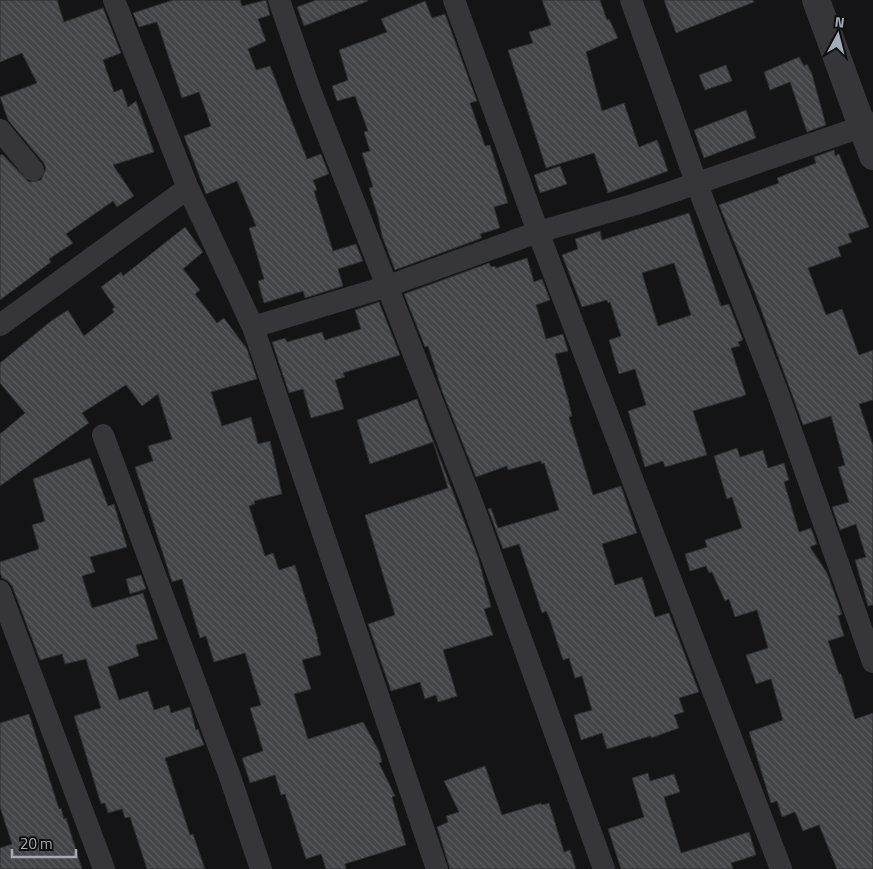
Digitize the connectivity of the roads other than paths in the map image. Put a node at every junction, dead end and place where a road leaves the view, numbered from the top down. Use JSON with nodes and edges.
{"nodes":[{"id":1,"x":114,"y":0,"type":"edge"},
{"id":2,"x":279,"y":0,"type":"edge"},
{"id":3,"x":454,"y":0,"type":"edge"},
{"id":4,"x":631,"y":0,"type":"edge"},
{"id":5,"x":816,"y":0,"type":"edge"},
{"id":6,"x":868,"y":124,"type":"edge"},
{"id":7,"x":0,"y":132,"type":"edge"},
{"id":8,"x":873,"y":156,"type":"edge"},
{"id":9,"x":33,"y":170,"type":"dead end"},
{"id":10,"x":696,"y":182,"type":"junction"},
{"id":11,"x":188,"y":188,"type":"junction"},
{"id":12,"x":538,"y":232,"type":"junction"},
{"id":13,"x":388,"y":286,"type":"junction"},
{"id":14,"x":0,"y":325,"type":"edge"},
{"id":15,"x":253,"y":326,"type":"junction"},
{"id":16,"x":102,"y":435,"type":"dead end"},
{"id":17,"x":0,"y":591,"type":"edge"},
{"id":18,"x":873,"y":662,"type":"edge"},
{"id":19,"x":104,"y":869,"type":"edge"},
{"id":20,"x":261,"y":869,"type":"edge"},
{"id":21,"x":438,"y":869,"type":"edge"},
{"id":22,"x":604,"y":869,"type":"edge"},
{"id":23,"x":781,"y":869,"type":"edge"}],
"edges":[{"from":1,"to":11,"type":"street"},
{"from":2,"to":13,"type":"street"},
{"from":3,"to":12,"type":"street"},
{"from":4,"to":10,"type":"street"},
{"from":5,"to":6,"type":"street"},
{"from":6,"to":8,"type":"street"},
{"from":6,"to":10,"type":"street"},
{"from":7,"to":9,"type":"street"},
{"from":10,"to":12,"type":"street"},
{"from":10,"to":18,"type":"street"},
{"from":11,"to":14,"type":"street"},
{"from":11,"to":15,"type":"street"},
{"from":12,"to":13,"type":"street"},
{"from":12,"to":23,"type":"street"},
{"from":13,"to":15,"type":"street"},
{"from":13,"to":22,"type":"street"},
{"from":15,"to":21,"type":"street"},
{"from":16,"to":20,"type":"street"},
{"from":17,"to":19,"type":"street"}]}
